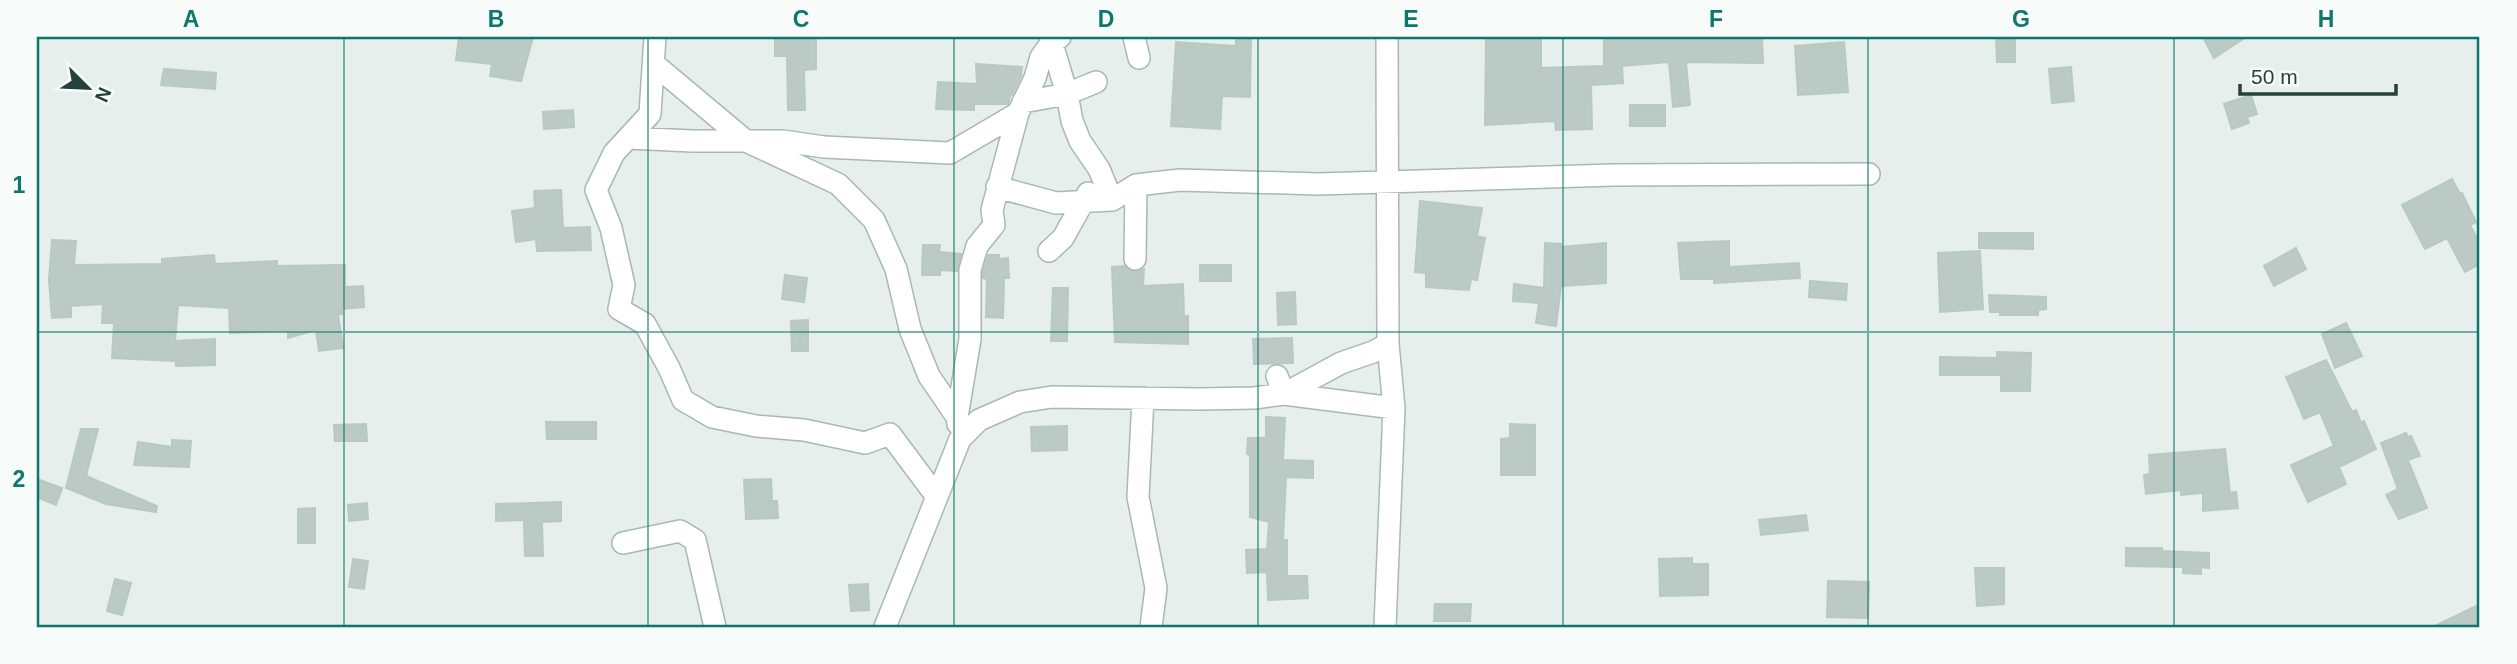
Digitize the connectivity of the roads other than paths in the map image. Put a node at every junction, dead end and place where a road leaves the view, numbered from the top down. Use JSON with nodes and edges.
{"nodes":[{"id":1,"x":655,"y":37,"type":"edge"},
{"id":2,"x":1134,"y":37,"type":"edge"},
{"id":3,"x":1387,"y":37,"type":"edge"},
{"id":4,"x":1054,"y":39,"type":"edge"},
{"id":5,"x":1139,"y":58,"type":"dead end"},
{"id":6,"x":654,"y":65,"type":"junction"},
{"id":7,"x":1096,"y":82,"type":"dead end"},
{"id":8,"x":1068,"y":94,"type":"junction"},
{"id":9,"x":1021,"y":108,"type":"junction"},
{"id":10,"x":628,"y":138,"type":"junction"},
{"id":11,"x":746,"y":141,"type":"junction"},
{"id":12,"x":1099,"y":169,"type":"junction"},
{"id":13,"x":1869,"y":174,"type":"dead end"},
{"id":14,"x":1388,"y":182,"type":"junction"},
{"id":15,"x":1136,"y":185,"type":"junction"},
{"id":16,"x":997,"y":187,"type":"junction"},
{"id":17,"x":1112,"y":200,"type":"junction"},
{"id":18,"x":1084,"y":202,"type":"junction"},
{"id":19,"x":1049,"y":251,"type":"dead end"},
{"id":20,"x":1135,"y":258,"type":"dead end"},
{"id":21,"x":1388,"y":344,"type":"junction"},
{"id":22,"x":1281,"y":385,"type":"junction"},
{"id":23,"x":1143,"y":398,"type":"junction"},
{"id":24,"x":1394,"y":408,"type":"junction"},
{"id":25,"x":957,"y":417,"type":"junction"},
{"id":26,"x":960,"y":439,"type":"junction"},
{"id":27,"x":937,"y":497,"type":"junction"},
{"id":28,"x":623,"y":543,"type":"dead end"},
{"id":29,"x":715,"y":627,"type":"edge"},
{"id":30,"x":885,"y":627,"type":"edge"},
{"id":31,"x":1151,"y":627,"type":"edge"},
{"id":32,"x":1385,"y":627,"type":"edge"}],
"edges":[{"from":1,"to":6,"type":"street"},
{"from":2,"to":5,"type":"street"},
{"from":3,"to":14,"type":"street"},
{"from":4,"to":8,"type":"street"},
{"from":4,"to":9,"type":"street"},
{"from":6,"to":10,"type":"street"},
{"from":6,"to":11,"type":"street"},
{"from":7,"to":8,"type":"street"},
{"from":8,"to":9,"type":"street"},
{"from":8,"to":12,"type":"street"},
{"from":9,"to":11,"type":"street"},
{"from":9,"to":16,"type":"street"},
{"from":10,"to":11,"type":"street"},
{"from":10,"to":27,"type":"street"},
{"from":11,"to":25,"type":"street"},
{"from":12,"to":17,"type":"street"},
{"from":12,"to":18,"type":"street"},
{"from":13,"to":14,"type":"street"},
{"from":14,"to":15,"type":"street"},
{"from":14,"to":21,"type":"street"},
{"from":15,"to":17,"type":"street"},
{"from":15,"to":20,"type":"street"},
{"from":16,"to":18,"type":"street"},
{"from":16,"to":25,"type":"street"},
{"from":17,"to":18,"type":"street"},
{"from":18,"to":19,"type":"street"},
{"from":21,"to":22,"type":"street"},
{"from":21,"to":24,"type":"street"},
{"from":22,"to":23,"type":"street"},
{"from":22,"to":24,"type":"street"},
{"from":23,"to":26,"type":"street"},
{"from":23,"to":31,"type":"street"},
{"from":24,"to":32,"type":"street"},
{"from":25,"to":26,"type":"street"},
{"from":26,"to":27,"type":"street"},
{"from":27,"to":30,"type":"street"},
{"from":28,"to":29,"type":"street"}]}
